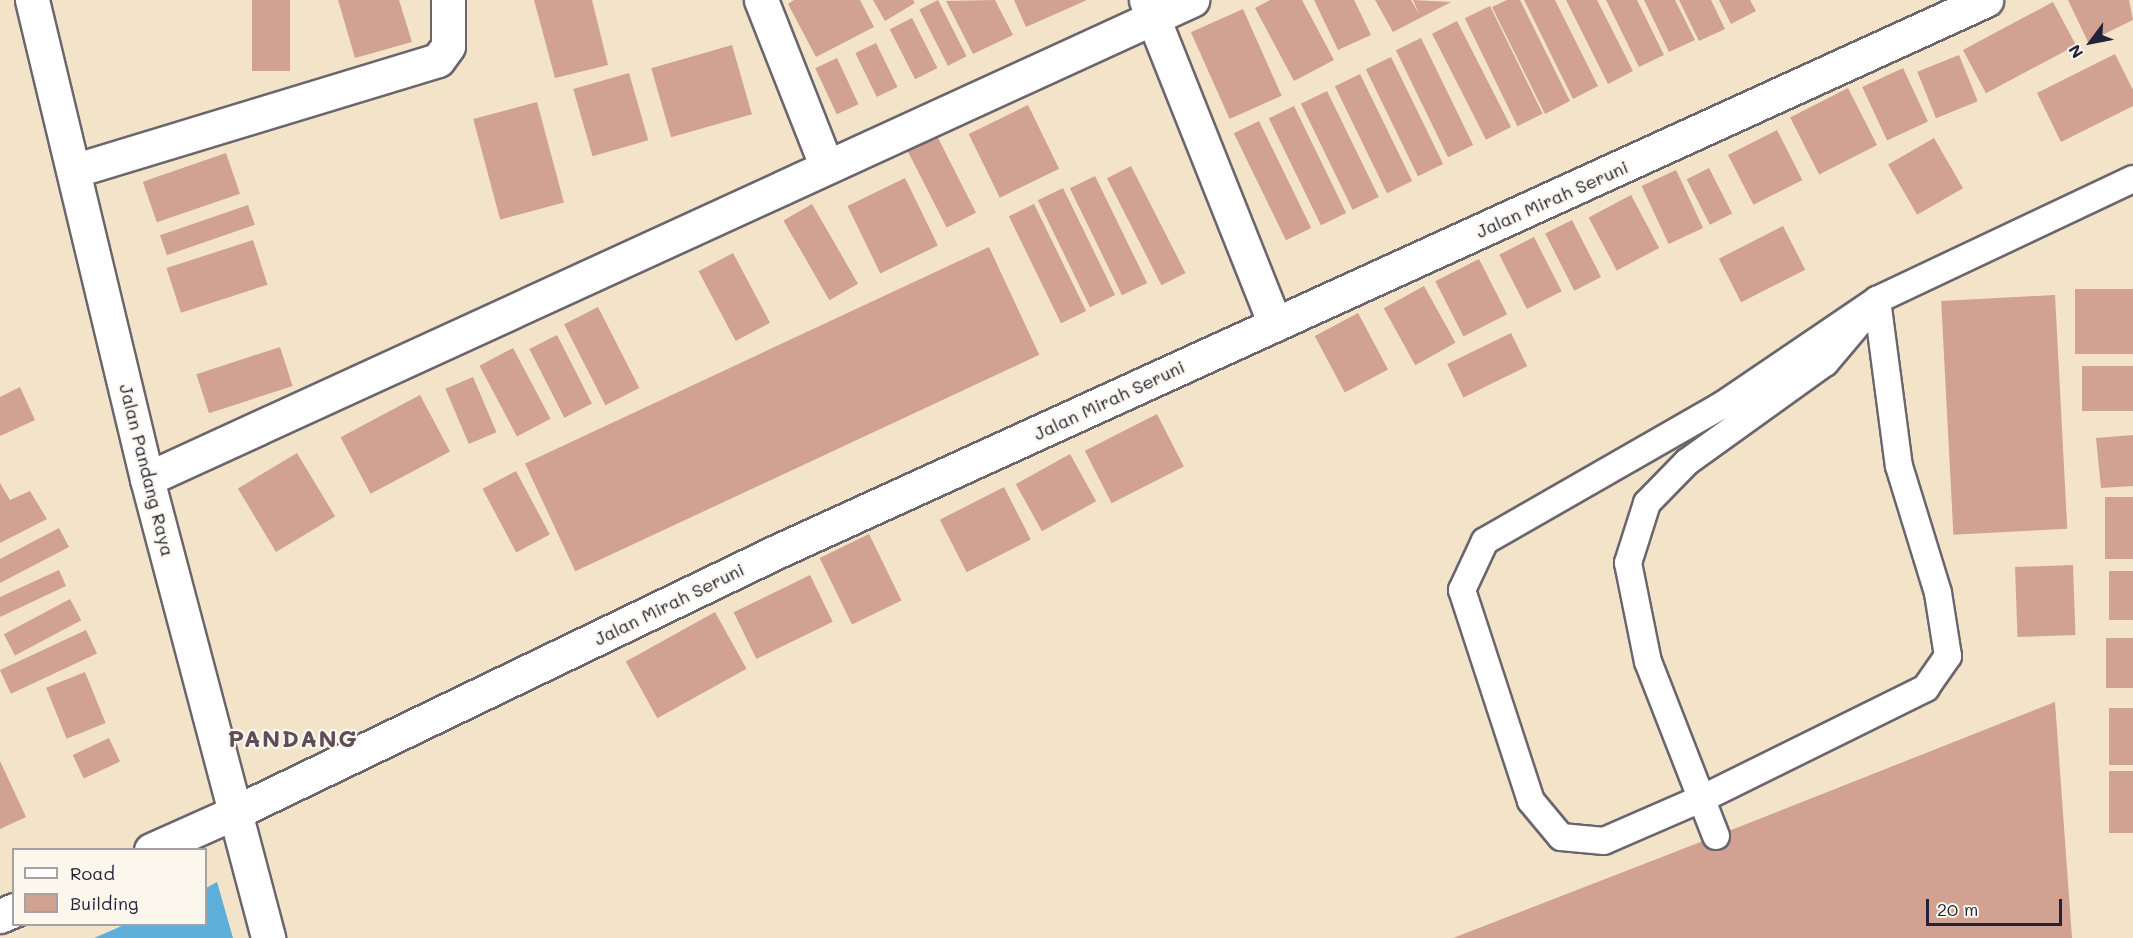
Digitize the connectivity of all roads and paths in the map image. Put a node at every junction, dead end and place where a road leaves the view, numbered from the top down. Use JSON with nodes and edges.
{"nodes":[{"id":1,"x":32,"y":0,"type":"edge"},
{"id":2,"x":448,"y":0,"type":"edge"},
{"id":3,"x":761,"y":0,"type":"edge"},
{"id":4,"x":1192,"y":0,"type":"edge"},
{"id":5,"x":1986,"y":0,"type":"edge"},
{"id":6,"x":1150,"y":9,"type":"edge"},
{"id":7,"x":826,"y":165,"type":"junction"},
{"id":8,"x":76,"y":170,"type":"junction"},
{"id":9,"x":2133,"y":179,"type":"edge"},
{"id":10,"x":1877,"y":300,"type":"junction"},
{"id":11,"x":1275,"y":324,"type":"junction"},
{"id":12,"x":147,"y":479,"type":"junction"},
{"id":13,"x":1705,"y":797,"type":"junction"},
{"id":14,"x":238,"y":811,"type":"junction"},
{"id":15,"x":1716,"y":836,"type":"dead end"},
{"id":16,"x":153,"y":848,"type":"edge"},
{"id":17,"x":268,"y":938,"type":"edge"}],
"edges":[{"from":1,"to":8,"type":"street","name":"Jalan Pandang Raya"},
{"from":2,"to":8,"type":"street"},
{"from":3,"to":7,"type":"street"},
{"from":4,"to":6,"type":"street"},
{"from":5,"to":11,"type":"street","name":"Jalan Mirah Seruni"},
{"from":6,"to":7,"type":"street"},
{"from":6,"to":11,"type":"street"},
{"from":7,"to":12,"type":"street"},
{"from":8,"to":12,"type":"street","name":"Jalan Pandang Raya"},
{"from":9,"to":10,"type":"lane"},
{"from":10,"to":13,"type":"lane"},
{"from":10,"to":13,"type":"lane"},
{"from":10,"to":13,"type":"lane"},
{"from":11,"to":14,"type":"street","name":"Jalan Mirah Seruni"},
{"from":12,"to":14,"type":"street","name":"Jalan Pandang Raya"},
{"from":13,"to":15,"type":"lane"},
{"from":14,"to":16,"type":"street","name":"Jalan Mirah Seruni"},
{"from":14,"to":17,"type":"street","name":"Jalan Pandang Raya"}]}
